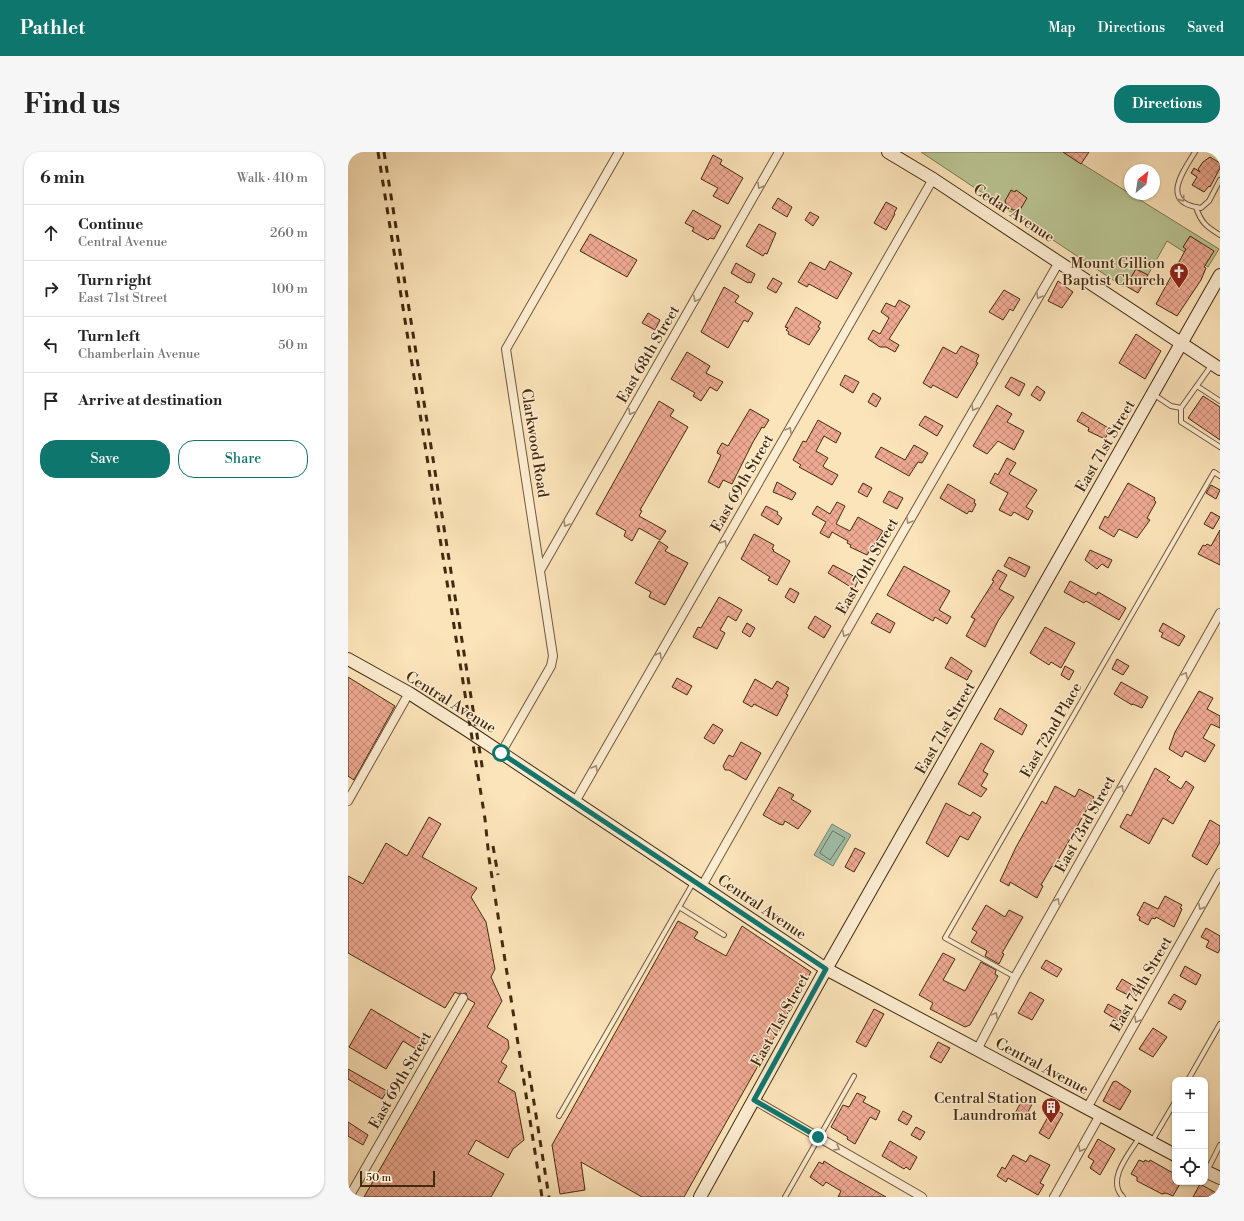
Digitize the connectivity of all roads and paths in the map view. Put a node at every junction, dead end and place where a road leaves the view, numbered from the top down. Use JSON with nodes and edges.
{"nodes":[{"id":1,"x":619,"y":152,"type":"edge"},
{"id":2,"x":779,"y":152,"type":"edge"},
{"id":3,"x":888,"y":152,"type":"edge"},
{"id":4,"x":1195,"y":152,"type":"edge"},
{"id":5,"x":933,"y":178,"type":"junction"},
{"id":6,"x":1220,"y":180,"type":"edge"},
{"id":7,"x":1196,"y":207,"type":"junction"},
{"id":8,"x":1220,"y":235,"type":"edge"},
{"id":9,"x":1059,"y":262,"type":"junction"},
{"id":10,"x":1220,"y":275,"type":"edge"},
{"id":11,"x":1182,"y":344,"type":"junction"},
{"id":12,"x":1216,"y":366,"type":"edge"},
{"id":13,"x":1197,"y":386,"type":"junction"},
{"id":14,"x":1153,"y":394,"type":"junction"},
{"id":15,"x":1220,"y":401,"type":"edge"},
{"id":16,"x":1181,"y":408,"type":"junction"},
{"id":17,"x":1220,"y":446,"type":"edge"},
{"id":18,"x":1220,"y":476,"type":"edge"},
{"id":19,"x":541,"y":569,"type":"junction"},
{"id":20,"x":1220,"y":613,"type":"edge"},
{"id":21,"x":348,"y":659,"type":"edge"},
{"id":22,"x":409,"y":693,"type":"junction"},
{"id":23,"x":501,"y":753,"type":"junction"},
{"id":24,"x":348,"y":801,"type":"edge"},
{"id":25,"x":575,"y":802,"type":"junction"},
{"id":26,"x":1220,"y":873,"type":"edge"},
{"id":27,"x":698,"y":883,"type":"junction"},
{"id":28,"x":679,"y":907,"type":"junction"},
{"id":29,"x":724,"y":935,"type":"dead end"},
{"id":30,"x":826,"y":969,"type":"junction"},
{"id":31,"x":1015,"y":977,"type":"junction"},
{"id":32,"x":463,"y":998,"type":"dead end"},
{"id":33,"x":1220,"y":1024,"type":"edge"},
{"id":34,"x":977,"y":1050,"type":"junction"},
{"id":35,"x":854,"y":1076,"type":"dead end"},
{"id":36,"x":1190,"y":1077,"type":"edge"},
{"id":37,"x":754,"y":1100,"type":"junction"},
{"id":38,"x":1172,"y":1107,"type":"edge"},
{"id":39,"x":1087,"y":1108,"type":"junction"},
{"id":40,"x":1100,"y":1115,"type":"junction"},
{"id":41,"x":559,"y":1116,"type":"dead end"},
{"id":42,"x":1140,"y":1136,"type":"junction"},
{"id":43,"x":818,"y":1137,"type":"junction"},
{"id":44,"x":1152,"y":1142,"type":"junction"},
{"id":45,"x":1220,"y":1145,"type":"edge"},
{"id":46,"x":1172,"y":1153,"type":"edge"},
{"id":47,"x":1208,"y":1167,"type":"edge"},
{"id":48,"x":1208,"y":1172,"type":"edge"},
{"id":49,"x":1220,"y":1178,"type":"edge"},
{"id":50,"x":350,"y":1197,"type":"edge"},
{"id":51,"x":700,"y":1197,"type":"edge"},
{"id":52,"x":785,"y":1197,"type":"edge"},
{"id":53,"x":922,"y":1197,"type":"edge"},
{"id":54,"x":1054,"y":1197,"type":"edge"},
{"id":55,"x":1123,"y":1197,"type":"edge"}],
"edges":[{"from":1,"to":19,"type":"street","name":"Clarkwood Road"},
{"from":2,"to":19,"type":"street","name":"East 68th Street","one_way":true},
{"from":3,"to":5,"type":"street","name":"Cedar Avenue"},
{"from":4,"to":7,"type":"lane","one_way":true},
{"from":5,"to":9,"type":"street","name":"Cedar Avenue"},
{"from":25,"to":5,"type":"street","name":"East 69th Street","one_way":true},
{"from":6,"to":7,"type":"lane"},
{"from":7,"to":8,"type":"lane"},
{"from":9,"to":11,"type":"street","name":"Cedar Avenue"},
{"from":9,"to":27,"type":"street","name":"East 70th Street","one_way":true},
{"from":10,"to":11,"type":"street","name":"East 71st Street"},
{"from":11,"to":12,"type":"street","name":"Cedar Avenue"},
{"from":11,"to":14,"type":"street","name":"East 71st Street"},
{"from":12,"to":13,"type":"lane"},
{"from":13,"to":15,"type":"lane"},
{"from":13,"to":16,"type":"lane"},
{"from":14,"to":16,"type":"lane"},
{"from":14,"to":30,"type":"street","name":"East 71st Street"},
{"from":16,"to":17,"type":"lane"},
{"from":18,"to":31,"type":"lane","name":"East 72nd Place"},
{"from":19,"to":23,"type":"street","name":"Clarkwood Road"},
{"from":31,"to":20,"type":"street","name":"East 73rd Street","one_way":true},
{"from":21,"to":22,"type":"street","name":"Central Avenue"},
{"from":22,"to":23,"type":"street","name":"Central Avenue"},
{"from":22,"to":24,"type":"street"},
{"from":23,"to":25,"type":"street","name":"Central Avenue"},
{"from":25,"to":27,"type":"street","name":"Central Avenue"},
{"from":26,"to":39,"type":"street","name":"East 74th Street","one_way":true},
{"from":27,"to":28,"type":"lane"},
{"from":27,"to":30,"type":"street","name":"Central Avenue"},
{"from":28,"to":29,"type":"lane"},
{"from":28,"to":41,"type":"lane"},
{"from":30,"to":34,"type":"street","name":"Central Avenue"},
{"from":30,"to":37,"type":"street","name":"East 71st Street"},
{"from":34,"to":31,"type":"street","name":"East 73rd Street","one_way":true},
{"from":32,"to":50,"type":"street","name":"East 69th Street"},
{"from":33,"to":36,"type":"lane"},
{"from":34,"to":39,"type":"street","name":"Central Avenue"},
{"from":35,"to":43,"type":"lane"},
{"from":37,"to":43,"type":"street"},
{"from":37,"to":51,"type":"street","name":"East 71st Street"},
{"from":38,"to":44,"type":"lane"},
{"from":39,"to":40,"type":"street","name":"Central Avenue"},
{"from":40,"to":42,"type":"street","name":"Central Avenue"},
{"from":40,"to":54,"type":"street","one_way":true},
{"from":42,"to":44,"type":"street","name":"Central Avenue"},
{"from":42,"to":55,"type":"lane"},
{"from":43,"to":52,"type":"lane"},
{"from":43,"to":53,"type":"street","one_way":true},
{"from":44,"to":46,"type":"street","name":"Central Avenue"},
{"from":45,"to":47,"type":"lane"},
{"from":48,"to":49,"type":"street"}]}
